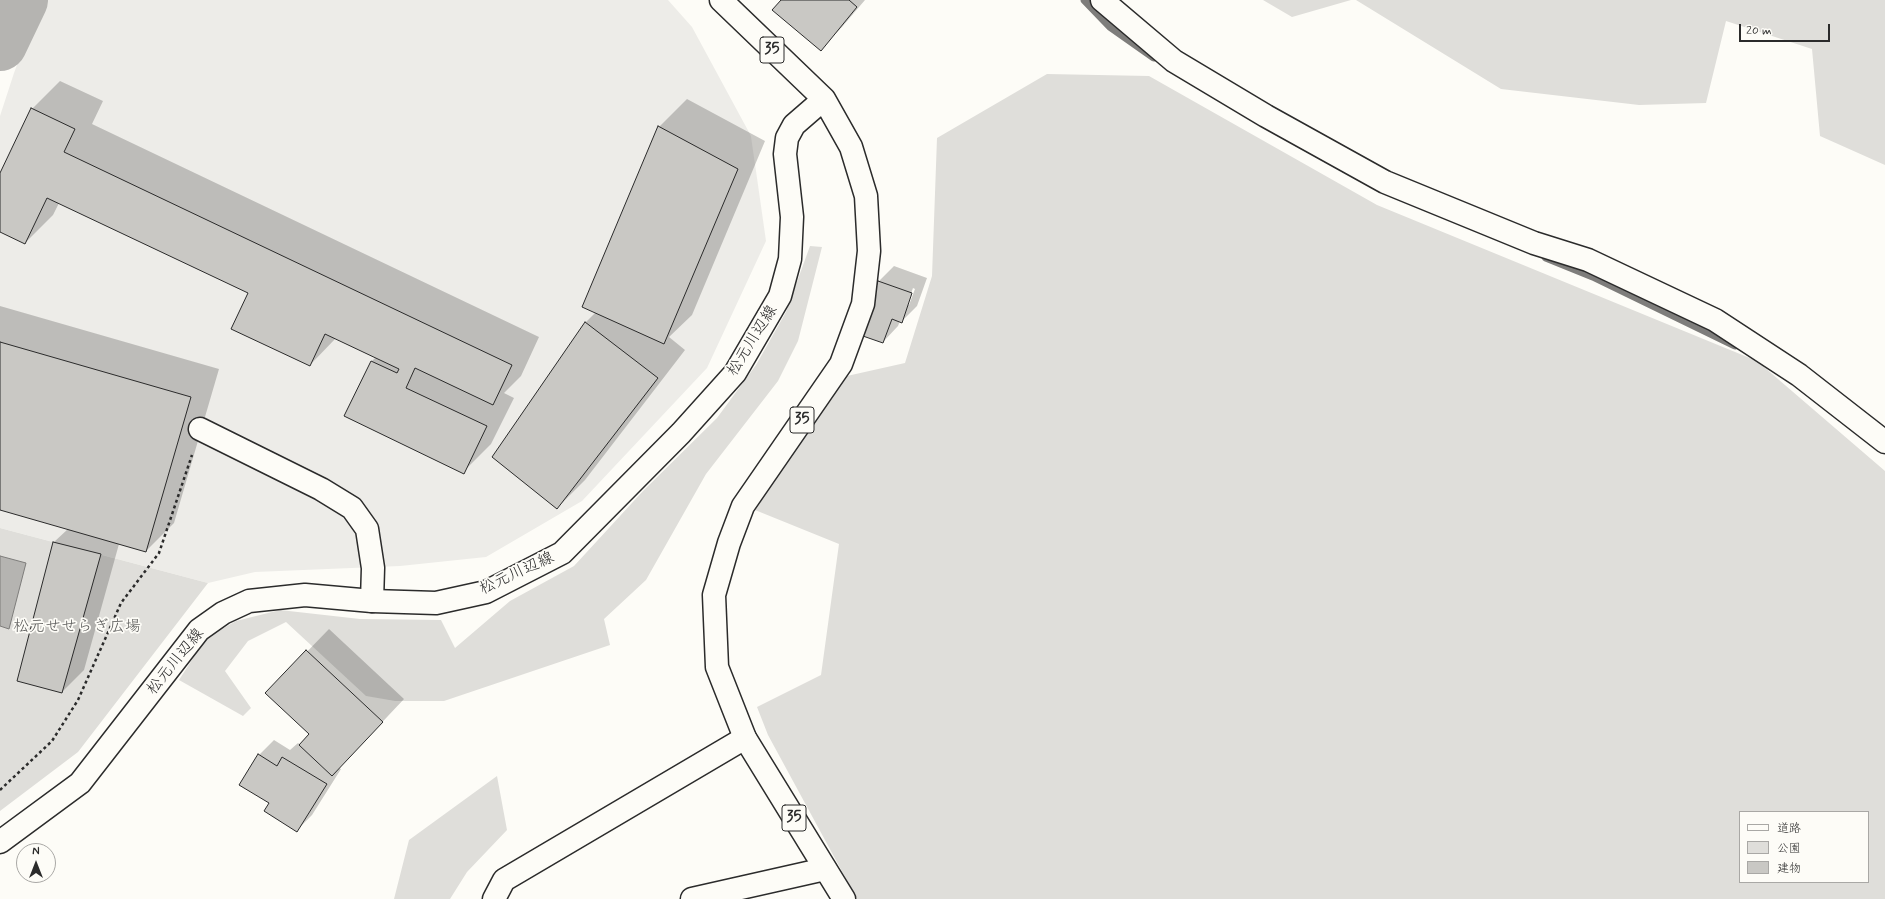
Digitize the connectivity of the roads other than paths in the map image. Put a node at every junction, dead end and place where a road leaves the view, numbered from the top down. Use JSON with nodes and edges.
{"nodes":[{"id":1,"x":721,"y":0,"type":"edge"},
{"id":2,"x":1102,"y":0,"type":"edge"},
{"id":3,"x":824,"y":99,"type":"junction"},
{"id":4,"x":200,"y":430,"type":"road end"},
{"id":5,"x":1885,"y":442,"type":"edge"},
{"id":6,"x":372,"y":601,"type":"junction"},
{"id":7,"x":745,"y":738,"type":"junction"},
{"id":8,"x":0,"y":842,"type":"edge"},
{"id":9,"x":825,"y":869,"type":"junction"},
{"id":10,"x":494,"y":899,"type":"edge"},
{"id":11,"x":692,"y":899,"type":"edge"},
{"id":12,"x":844,"y":899,"type":"edge"}],
"edges":[{"from":1,"to":3,"type":"main road","number":"35"},
{"from":2,"to":5,"type":"main road"},
{"from":3,"to":6,"type":"main road","name":"松元川辺線"},
{"from":3,"to":7,"type":"main road","number":"35"},
{"from":4,"to":6,"type":"main road"},
{"from":6,"to":8,"type":"main road","name":"松元川辺線"},
{"from":7,"to":9,"type":"main road","number":"35"},
{"from":7,"to":10,"type":"main road"},
{"from":9,"to":11,"type":"main road"},
{"from":9,"to":12,"type":"main road","number":"35"}]}
